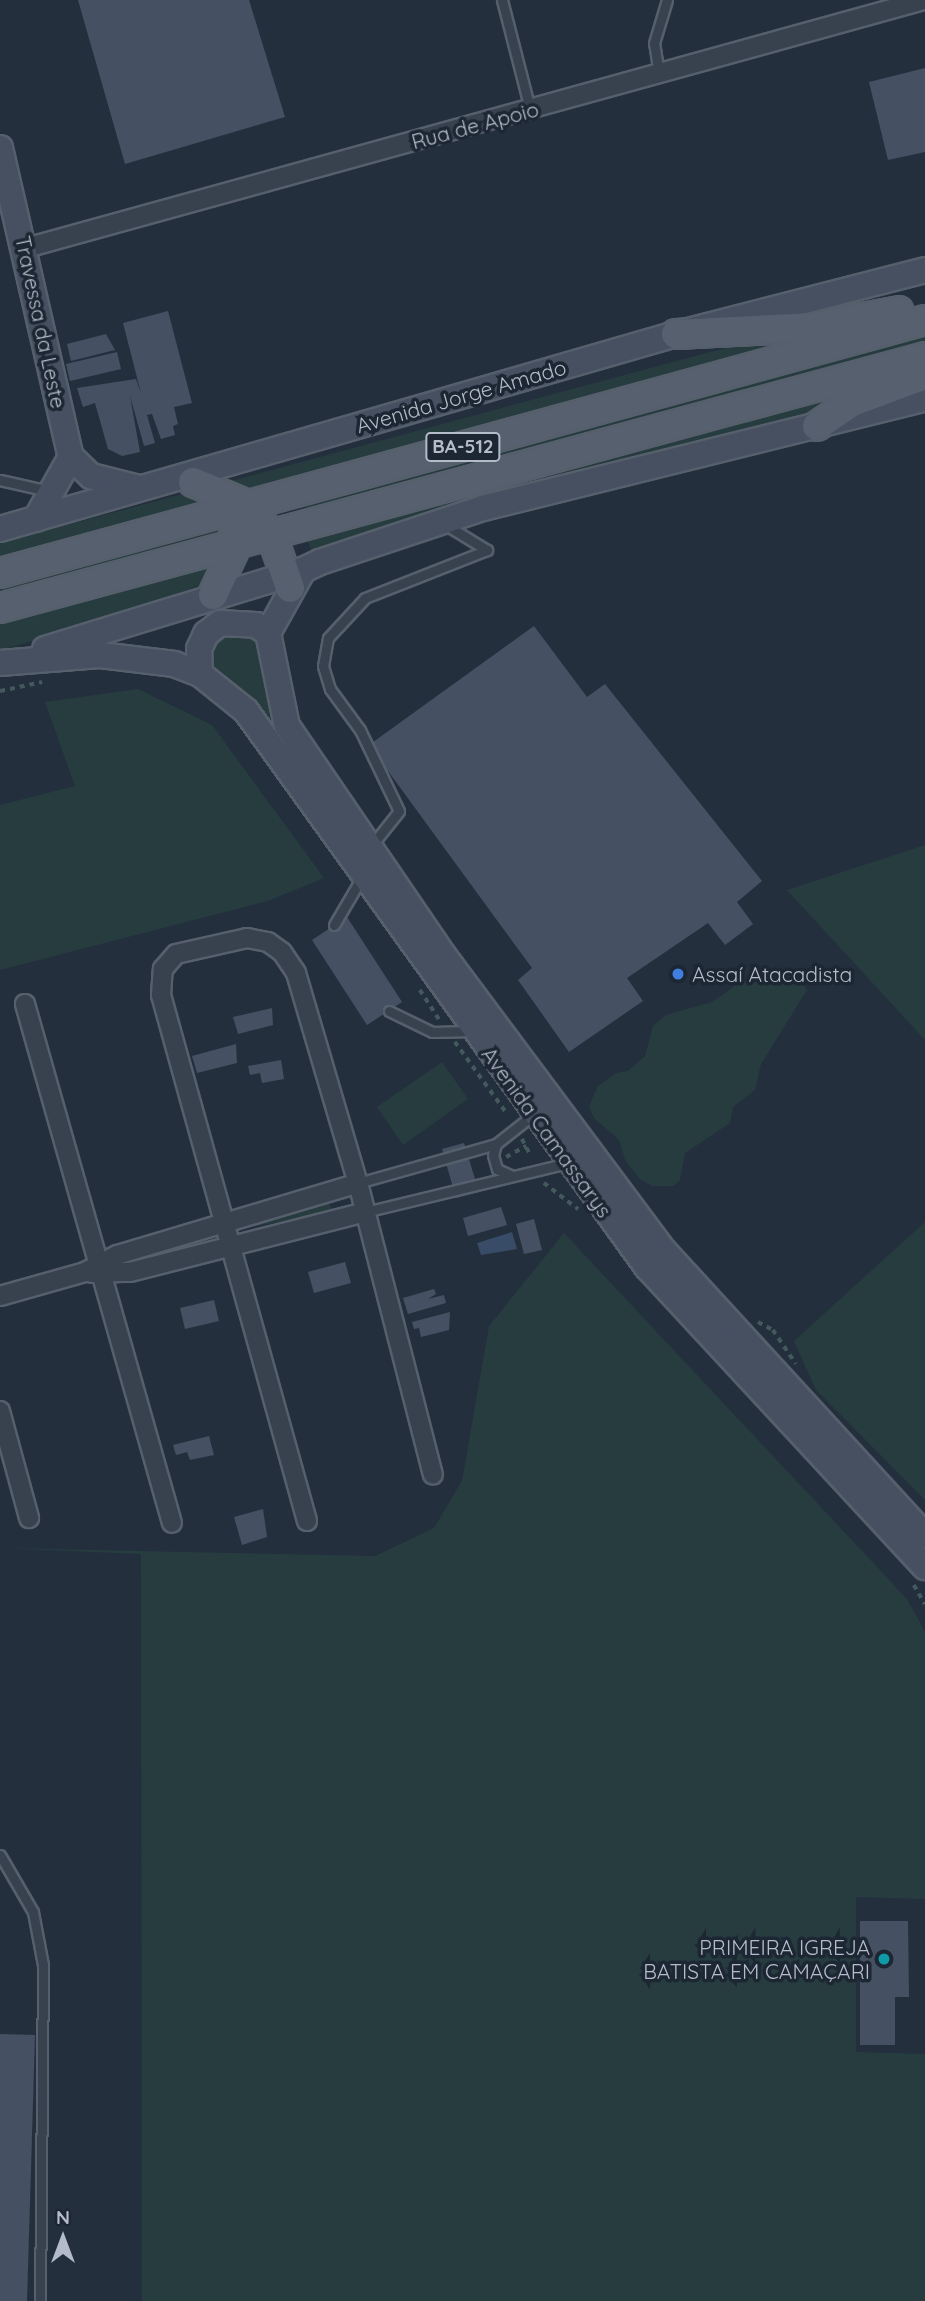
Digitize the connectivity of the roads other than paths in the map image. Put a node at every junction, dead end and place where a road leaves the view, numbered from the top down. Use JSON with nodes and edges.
{"nodes":[{"id":1,"x":502,"y":0,"type":"edge"},
{"id":2,"x":667,"y":0,"type":"edge"},
{"id":3,"x":924,"y":0,"type":"edge"},
{"id":4,"x":659,"y":74,"type":"junction"},
{"id":5,"x":530,"y":109,"type":"junction"},
{"id":6,"x":0,"y":148,"type":"edge"},
{"id":7,"x":26,"y":248,"type":"junction"},
{"id":8,"x":925,"y":270,"type":"edge"},
{"id":9,"x":925,"y":308,"type":"edge"},
{"id":10,"x":925,"y":320,"type":"edge"},
{"id":11,"x":676,"y":334,"type":"junction"},
{"id":12,"x":925,"y":358,"type":"edge"},
{"id":13,"x":925,"y":375,"type":"edge"},
{"id":14,"x":925,"y":399,"type":"edge"},
{"id":15,"x":817,"y":426,"type":"junction"},
{"id":16,"x":71,"y":457,"type":"junction"},
{"id":17,"x":0,"y":480,"type":"edge"},
{"id":18,"x":184,"y":480,"type":"junction"},
{"id":19,"x":139,"y":487,"type":"junction"},
{"id":20,"x":51,"y":492,"type":"junction"},
{"id":21,"x":238,"y":508,"type":"junction"},
{"id":22,"x":36,"y":519,"type":"junction"},
{"id":23,"x":441,"y":523,"type":"junction"},
{"id":24,"x":0,"y":529,"type":"edge"},
{"id":25,"x":272,"y":536,"type":"junction"},
{"id":26,"x":236,"y":544,"type":"junction"},
{"id":27,"x":0,"y":573,"type":"edge"},
{"id":28,"x":293,"y":578,"type":"junction"},
{"id":29,"x":214,"y":595,"type":"junction"},
{"id":30,"x":0,"y":608,"type":"edge"},
{"id":31,"x":268,"y":633,"type":"junction"},
{"id":32,"x":5,"y":662,"type":"edge"},
{"id":33,"x":200,"y":674,"type":"junction"},
{"id":34,"x":372,"y":845,"type":"junction"},
{"id":35,"x":365,"y":873,"type":"junction"},
{"id":36,"x":334,"y":925,"type":"dead end"},
{"id":37,"x":25,"y":1004,"type":"dead end"},
{"id":38,"x":388,"y":1011,"type":"dead end"},
{"id":39,"x":473,"y":1031,"type":"junction"},
{"id":40,"x":534,"y":1114,"type":"junction"},
{"id":41,"x":496,"y":1144,"type":"junction"},
{"id":42,"x":570,"y":1163,"type":"junction"},
{"id":43,"x":510,"y":1175,"type":"junction"},
{"id":44,"x":358,"y":1183,"type":"junction"},
{"id":45,"x":365,"y":1212,"type":"junction"},
{"id":46,"x":224,"y":1223,"type":"junction"},
{"id":47,"x":230,"y":1246,"type":"junction"},
{"id":48,"x":95,"y":1270,"type":"junction"},
{"id":49,"x":0,"y":1296,"type":"edge"},
{"id":50,"x":0,"y":1411,"type":"edge"},
{"id":51,"x":433,"y":1475,"type":"dead end"},
{"id":52,"x":29,"y":1518,"type":"dead end"},
{"id":53,"x":307,"y":1521,"type":"dead end"},
{"id":54,"x":172,"y":1523,"type":"dead end"},
{"id":55,"x":925,"y":1536,"type":"edge"},
{"id":56,"x":925,"y":1567,"type":"edge"},
{"id":57,"x":0,"y":1855,"type":"edge"},
{"id":58,"x":40,"y":2301,"type":"edge"}],
"edges":[{"from":1,"to":5,"type":"lane"},
{"from":2,"to":4,"type":"lane"},
{"from":3,"to":4,"type":"street","name":"Rua de Apoio"},
{"from":4,"to":5,"type":"street","name":"Rua de Apoio"},
{"from":5,"to":7,"type":"street","name":"Rua de Apoio"},
{"from":6,"to":7,"type":"street","name":"Travessa da Leste"},
{"from":7,"to":16,"type":"street","name":"Travessa da Leste"},
{"from":8,"to":11,"type":"street","name":"Avenida Jorge Amado"},
{"from":9,"to":11,"type":"main road"},
{"from":10,"to":21,"type":"main road","number":"BA-512"},
{"from":11,"to":18,"type":"street","name":"Avenida Jorge Amado"},
{"from":12,"to":25,"type":"main road","number":"BA-512"},
{"from":13,"to":15,"type":"main road"},
{"from":14,"to":15,"type":"street"},
{"from":15,"to":23,"type":"street"},
{"from":16,"to":19,"type":"street"},
{"from":16,"to":20,"type":"street"},
{"from":17,"to":20,"type":"lane"},
{"from":18,"to":19,"type":"street","name":"Avenida Jorge Amado"},
{"from":18,"to":21,"type":"main road"},
{"from":19,"to":22,"type":"street","name":"Avenida Jorge Amado"},
{"from":20,"to":22,"type":"street"},
{"from":21,"to":25,"type":"main road"},
{"from":21,"to":26,"type":"main road"},
{"from":21,"to":27,"type":"main road","number":"BA-512"},
{"from":22,"to":24,"type":"street","name":"Avenida Jorge Amado"},
{"from":23,"to":28,"type":"street"},
{"from":23,"to":34,"type":"lane"},
{"from":25,"to":26,"type":"main road","number":"BA-512"},
{"from":25,"to":28,"type":"main road"},
{"from":26,"to":29,"type":"main road"},
{"from":26,"to":30,"type":"main road","number":"BA-512"},
{"from":28,"to":29,"type":"street"},
{"from":28,"to":31,"type":"street"},
{"from":29,"to":32,"type":"street"},
{"from":31,"to":33,"type":"street"},
{"from":31,"to":34,"type":"street","name":"Avenida Camassarys"},
{"from":32,"to":33,"type":"street"},
{"from":33,"to":35,"type":"street","name":"Avenida Camassarys"},
{"from":34,"to":55,"type":"street","name":"Avenida Camassarys"},
{"from":35,"to":36,"type":"lane"},
{"from":35,"to":39,"type":"street","name":"Avenida Camassarys"},
{"from":37,"to":48,"type":"street"},
{"from":38,"to":39,"type":"lane"},
{"from":39,"to":40,"type":"street","name":"Avenida Camassarys"},
{"from":40,"to":41,"type":"lane"},
{"from":40,"to":42,"type":"street","name":"Avenida Camassarys"},
{"from":41,"to":43,"type":"lane"},
{"from":41,"to":44,"type":"lane"},
{"from":42,"to":43,"type":"lane"},
{"from":42,"to":56,"type":"street","name":"Avenida Camassarys"},
{"from":43,"to":45,"type":"lane"},
{"from":44,"to":45,"type":"street"},
{"from":44,"to":46,"type":"street"},
{"from":44,"to":46,"type":"street"},
{"from":45,"to":47,"type":"street"},
{"from":45,"to":51,"type":"street"},
{"from":46,"to":47,"type":"street"},
{"from":46,"to":48,"type":"street"},
{"from":47,"to":48,"type":"street"},
{"from":47,"to":53,"type":"street"},
{"from":48,"to":49,"type":"street"},
{"from":48,"to":54,"type":"street"},
{"from":50,"to":52,"type":"street"},
{"from":57,"to":58,"type":"lane"}]}
